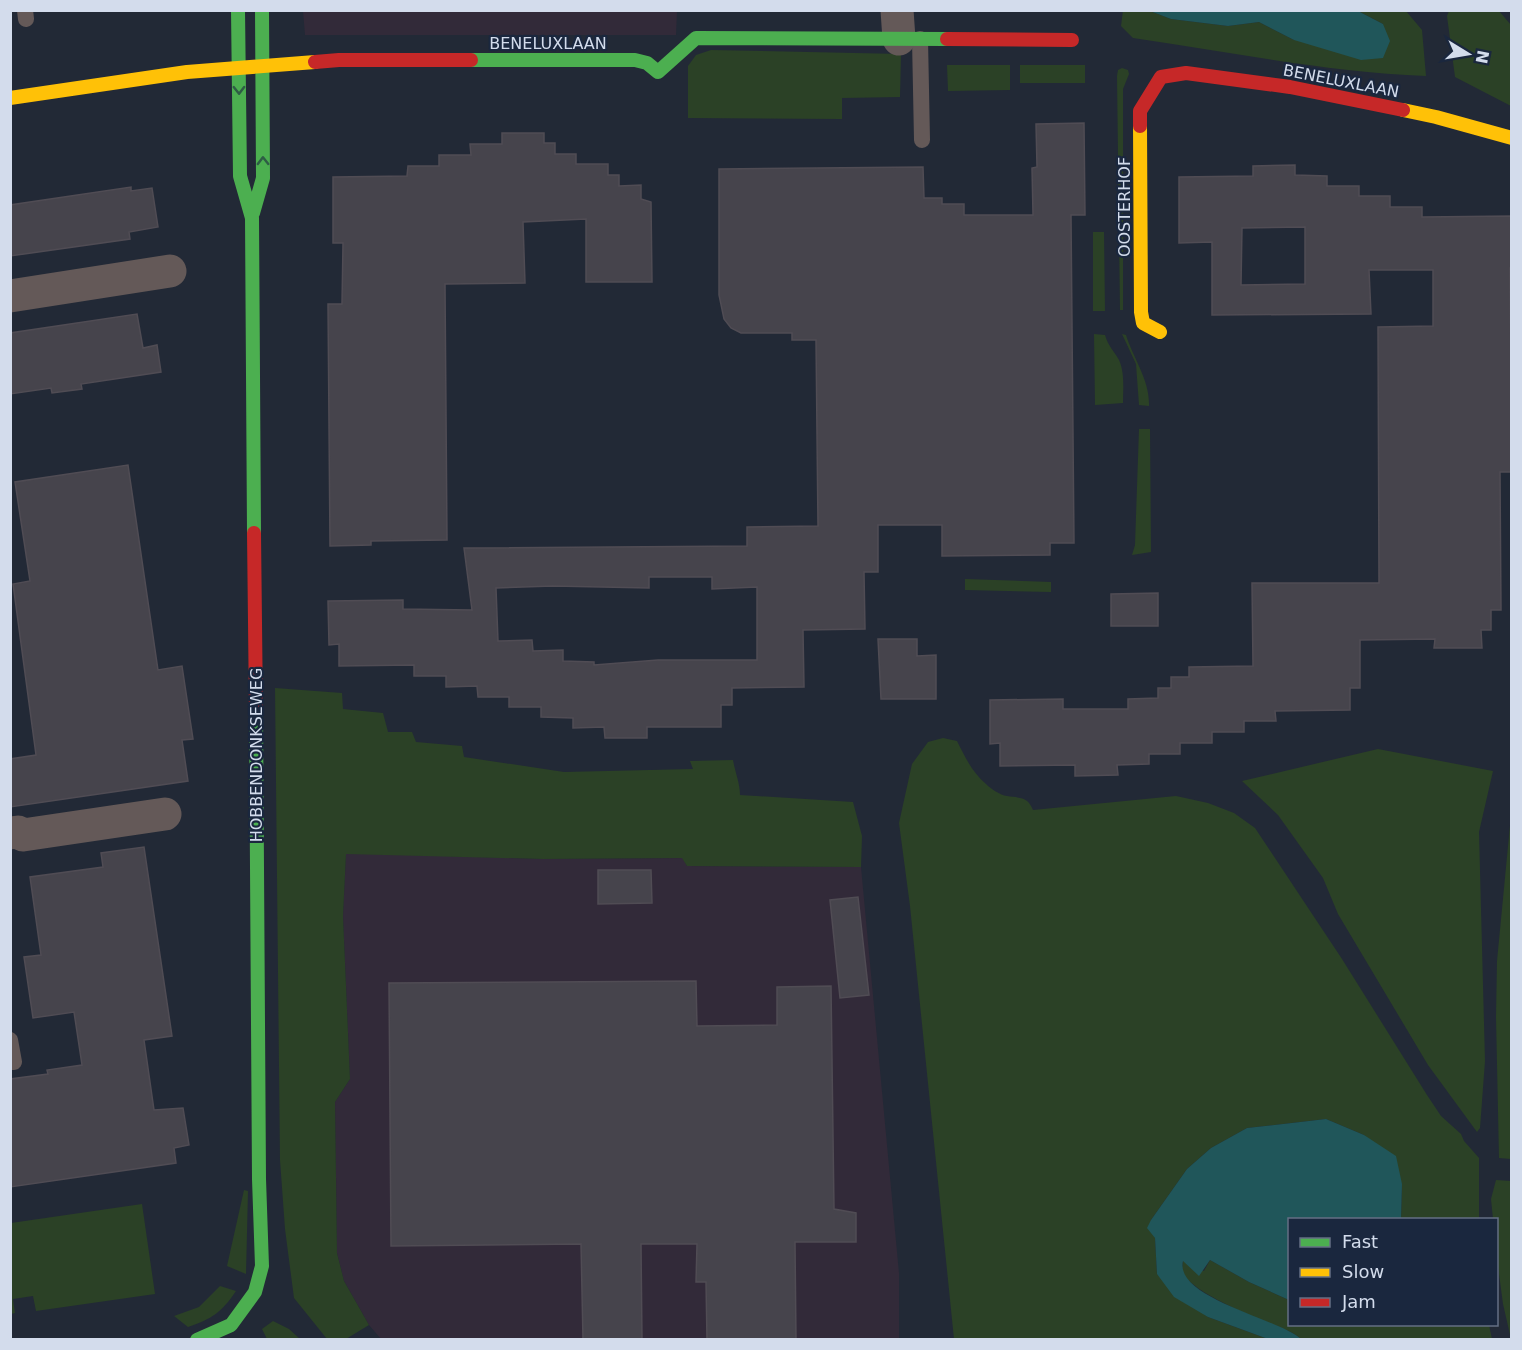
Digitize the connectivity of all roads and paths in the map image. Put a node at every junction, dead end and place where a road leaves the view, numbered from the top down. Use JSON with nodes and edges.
{"nodes":[{"id":1,"x":238,"y":10,"type":"edge"},
{"id":2,"x":262,"y":10,"type":"edge"},
{"id":3,"x":905,"y":30,"type":"edge"},
{"id":4,"x":1072,"y":40,"type":"dead end"},
{"id":5,"x":262,"y":65,"type":"junction"},
{"id":6,"x":239,"y":67,"type":"junction"},
{"id":7,"x":1161,"y":77,"type":"joint"},
{"id":8,"x":10,"y":98,"type":"edge"},
{"id":9,"x":1512,"y":138,"type":"edge"},
{"id":10,"x":922,"y":140,"type":"dead end"},
{"id":11,"x":252,"y":218,"type":"junction"},
{"id":12,"x":170,"y":271,"type":"dead end"},
{"id":13,"x":10,"y":296,"type":"edge"},
{"id":14,"x":1160,"y":332,"type":"dead end"},
{"id":15,"x":165,"y":814,"type":"dead end"},
{"id":16,"x":10,"y":833,"type":"edge"},
{"id":17,"x":10,"y":1040,"type":"edge"},
{"id":18,"x":10,"y":1062,"type":"edge"},
{"id":19,"x":238,"y":1332,"type":"edge"},
{"id":20,"x":197,"y":1340,"type":"edge"}],
"edges":[{"from":1,"to":6,"type":"street","name":"HOBBENDONKSEWEG"},
{"from":2,"to":5,"type":"street","name":"HOBBENDONKSEWEG"},
{"from":3,"to":4,"type":"street","name":"BENELUXLAAN"},
{"from":3,"to":5,"type":"street","name":"BENELUXLAAN"},
{"from":3,"to":10,"type":"lane"},
{"from":5,"to":6,"type":"street","name":"BENELUXLAAN"},
{"from":11,"to":5,"type":"street","name":"HOBBENDONKSEWEG","one_way":true},
{"from":6,"to":8,"type":"street","name":"BENELUXLAAN"},
{"from":6,"to":11,"type":"street","name":"HOBBENDONKSEWEG","one_way":true},
{"from":7,"to":9,"type":"street","name":"BENELUXLAAN"},
{"from":7,"to":14,"type":"street","name":"OOSTERHOF"},
{"from":11,"to":19,"type":"street","name":"HOBBENDONKSEWEG"},
{"from":12,"to":13,"type":"street"},
{"from":15,"to":16,"type":"street"},
{"from":17,"to":18,"type":"lane"},
{"from":19,"to":20,"type":"street"}]}
